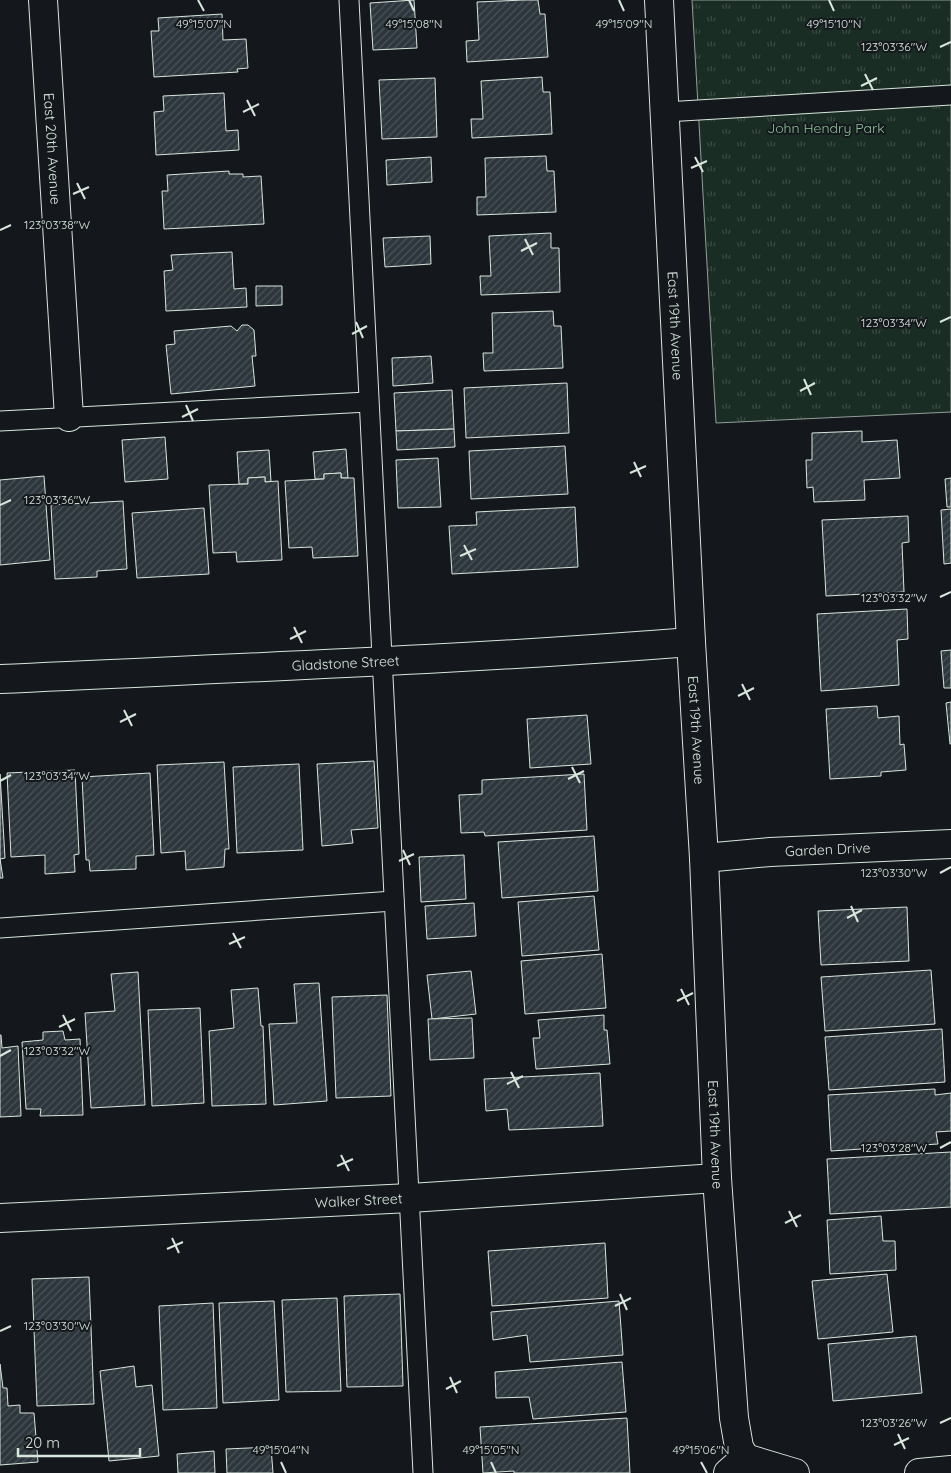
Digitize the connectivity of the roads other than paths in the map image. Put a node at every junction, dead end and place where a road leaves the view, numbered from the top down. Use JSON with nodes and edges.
{"nodes":[{"id":1,"x":42,"y":0,"type":"edge"},
{"id":2,"x":350,"y":0,"type":"edge"},
{"id":3,"x":658,"y":0,"type":"edge"},
{"id":4,"x":951,"y":95,"type":"edge"},
{"id":5,"x":665,"y":112,"type":"junction"},
{"id":6,"x":368,"y":402,"type":"junction"},
{"id":7,"x":69,"y":417,"type":"junction"},
{"id":8,"x":0,"y":421,"type":"edge"},
{"id":9,"x":691,"y":642,"type":"junction"},
{"id":10,"x":382,"y":661,"type":"junction"},
{"id":11,"x":0,"y":680,"type":"edge"},
{"id":12,"x":951,"y":844,"type":"edge"},
{"id":13,"x":704,"y":858,"type":"junction"},
{"id":14,"x":394,"y":900,"type":"junction"},
{"id":15,"x":0,"y":928,"type":"edge"},
{"id":16,"x":717,"y":1178,"type":"junction"},
{"id":17,"x":410,"y":1198,"type":"junction"},
{"id":18,"x":0,"y":1218,"type":"edge"},
{"id":19,"x":736,"y":1466,"type":"edge"},
{"id":20,"x":951,"y":1470,"type":"edge"},
{"id":21,"x":423,"y":1473,"type":"edge"},
{"id":22,"x":795,"y":1473,"type":"edge"},
{"id":23,"x":920,"y":1473,"type":"edge"}],
"edges":[{"from":1,"to":7,"type":"street","name":"East 20th Avenue"},
{"from":2,"to":6,"type":"lane"},
{"from":3,"to":5,"type":"street","name":"East 19th Avenue"},
{"from":4,"to":5,"type":"lane"},
{"from":5,"to":9,"type":"street","name":"East 19th Avenue"},
{"from":6,"to":7,"type":"lane"},
{"from":6,"to":10,"type":"lane"},
{"from":7,"to":8,"type":"lane"},
{"from":9,"to":10,"type":"street","name":"Gladstone Street"},
{"from":9,"to":13,"type":"street","name":"East 19th Avenue"},
{"from":10,"to":11,"type":"street","name":"Gladstone Street"},
{"from":10,"to":14,"type":"lane"},
{"from":12,"to":13,"type":"street","name":"Garden Drive"},
{"from":13,"to":16,"type":"street","name":"East 19th Avenue"},
{"from":14,"to":15,"type":"lane"},
{"from":14,"to":17,"type":"lane"},
{"from":16,"to":17,"type":"street","name":"Walker Street"},
{"from":16,"to":19,"type":"street","name":"East 19th Avenue"},
{"from":17,"to":18,"type":"street","name":"Walker Street"},
{"from":17,"to":21,"type":"lane"},
{"from":19,"to":22,"type":"street"},
{"from":20,"to":23,"type":"street"}]}
